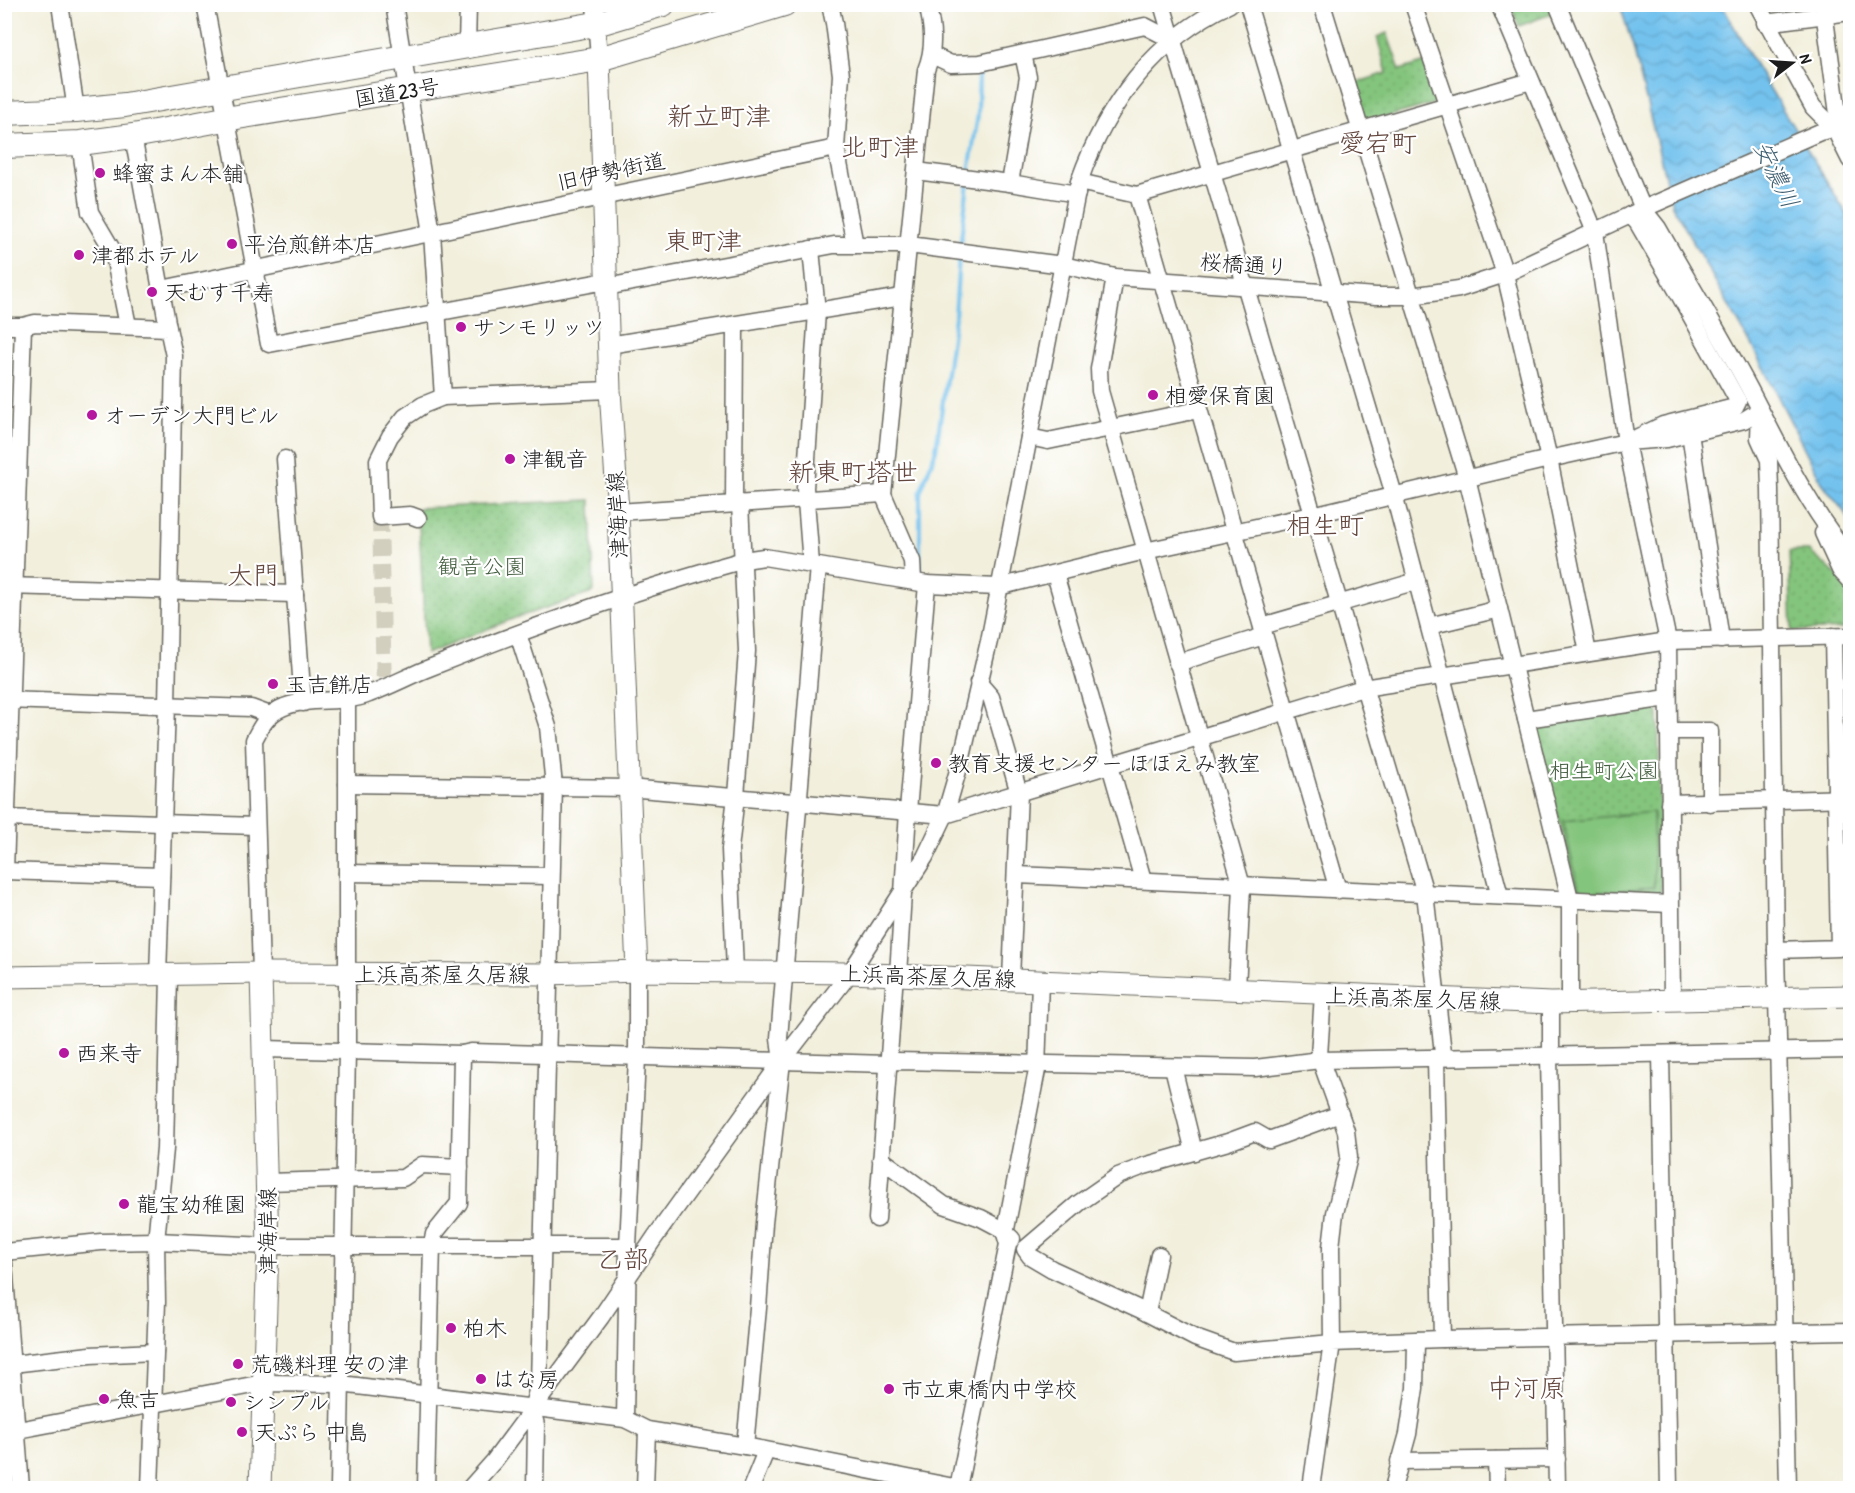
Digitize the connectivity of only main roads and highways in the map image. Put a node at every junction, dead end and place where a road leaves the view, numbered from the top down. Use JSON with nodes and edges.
{"nodes":[{"id":1,"x":663,"y":4,"type":"edge"},
{"id":2,"x":784,"y":4,"type":"edge"},
{"id":3,"x":596,"y":14,"type":"edge"},
{"id":4,"x":599,"y":59,"type":"junction"},
{"id":5,"x":4,"y":113,"type":"edge"},
{"id":6,"x":4,"y":146,"type":"edge"},
{"id":7,"x":637,"y":971,"type":"junction"},
{"id":8,"x":261,"y":974,"type":"junction"},
{"id":9,"x":4,"y":977,"type":"edge"},
{"id":10,"x":1851,"y":996,"type":"edge"},
{"id":11,"x":260,"y":1488,"type":"edge"}],
"edges":[{"from":1,"to":3,"type":"highway","name":"国道23号"},
{"from":2,"to":4,"type":"highway","name":"国道23号"},
{"from":3,"to":5,"type":"highway","name":"国道23号"},
{"from":4,"to":6,"type":"highway","name":"国道23号"},
{"from":4,"to":7,"type":"main road","name":"津海岸線"},
{"from":7,"to":8,"type":"main road","name":"上浜高茶屋久居線"},
{"from":7,"to":10,"type":"main road","name":"上浜高茶屋久居線"},
{"from":8,"to":9,"type":"main road","name":"上浜高茶屋久居線"},
{"from":8,"to":11,"type":"main road","name":"津海岸線"}]}
